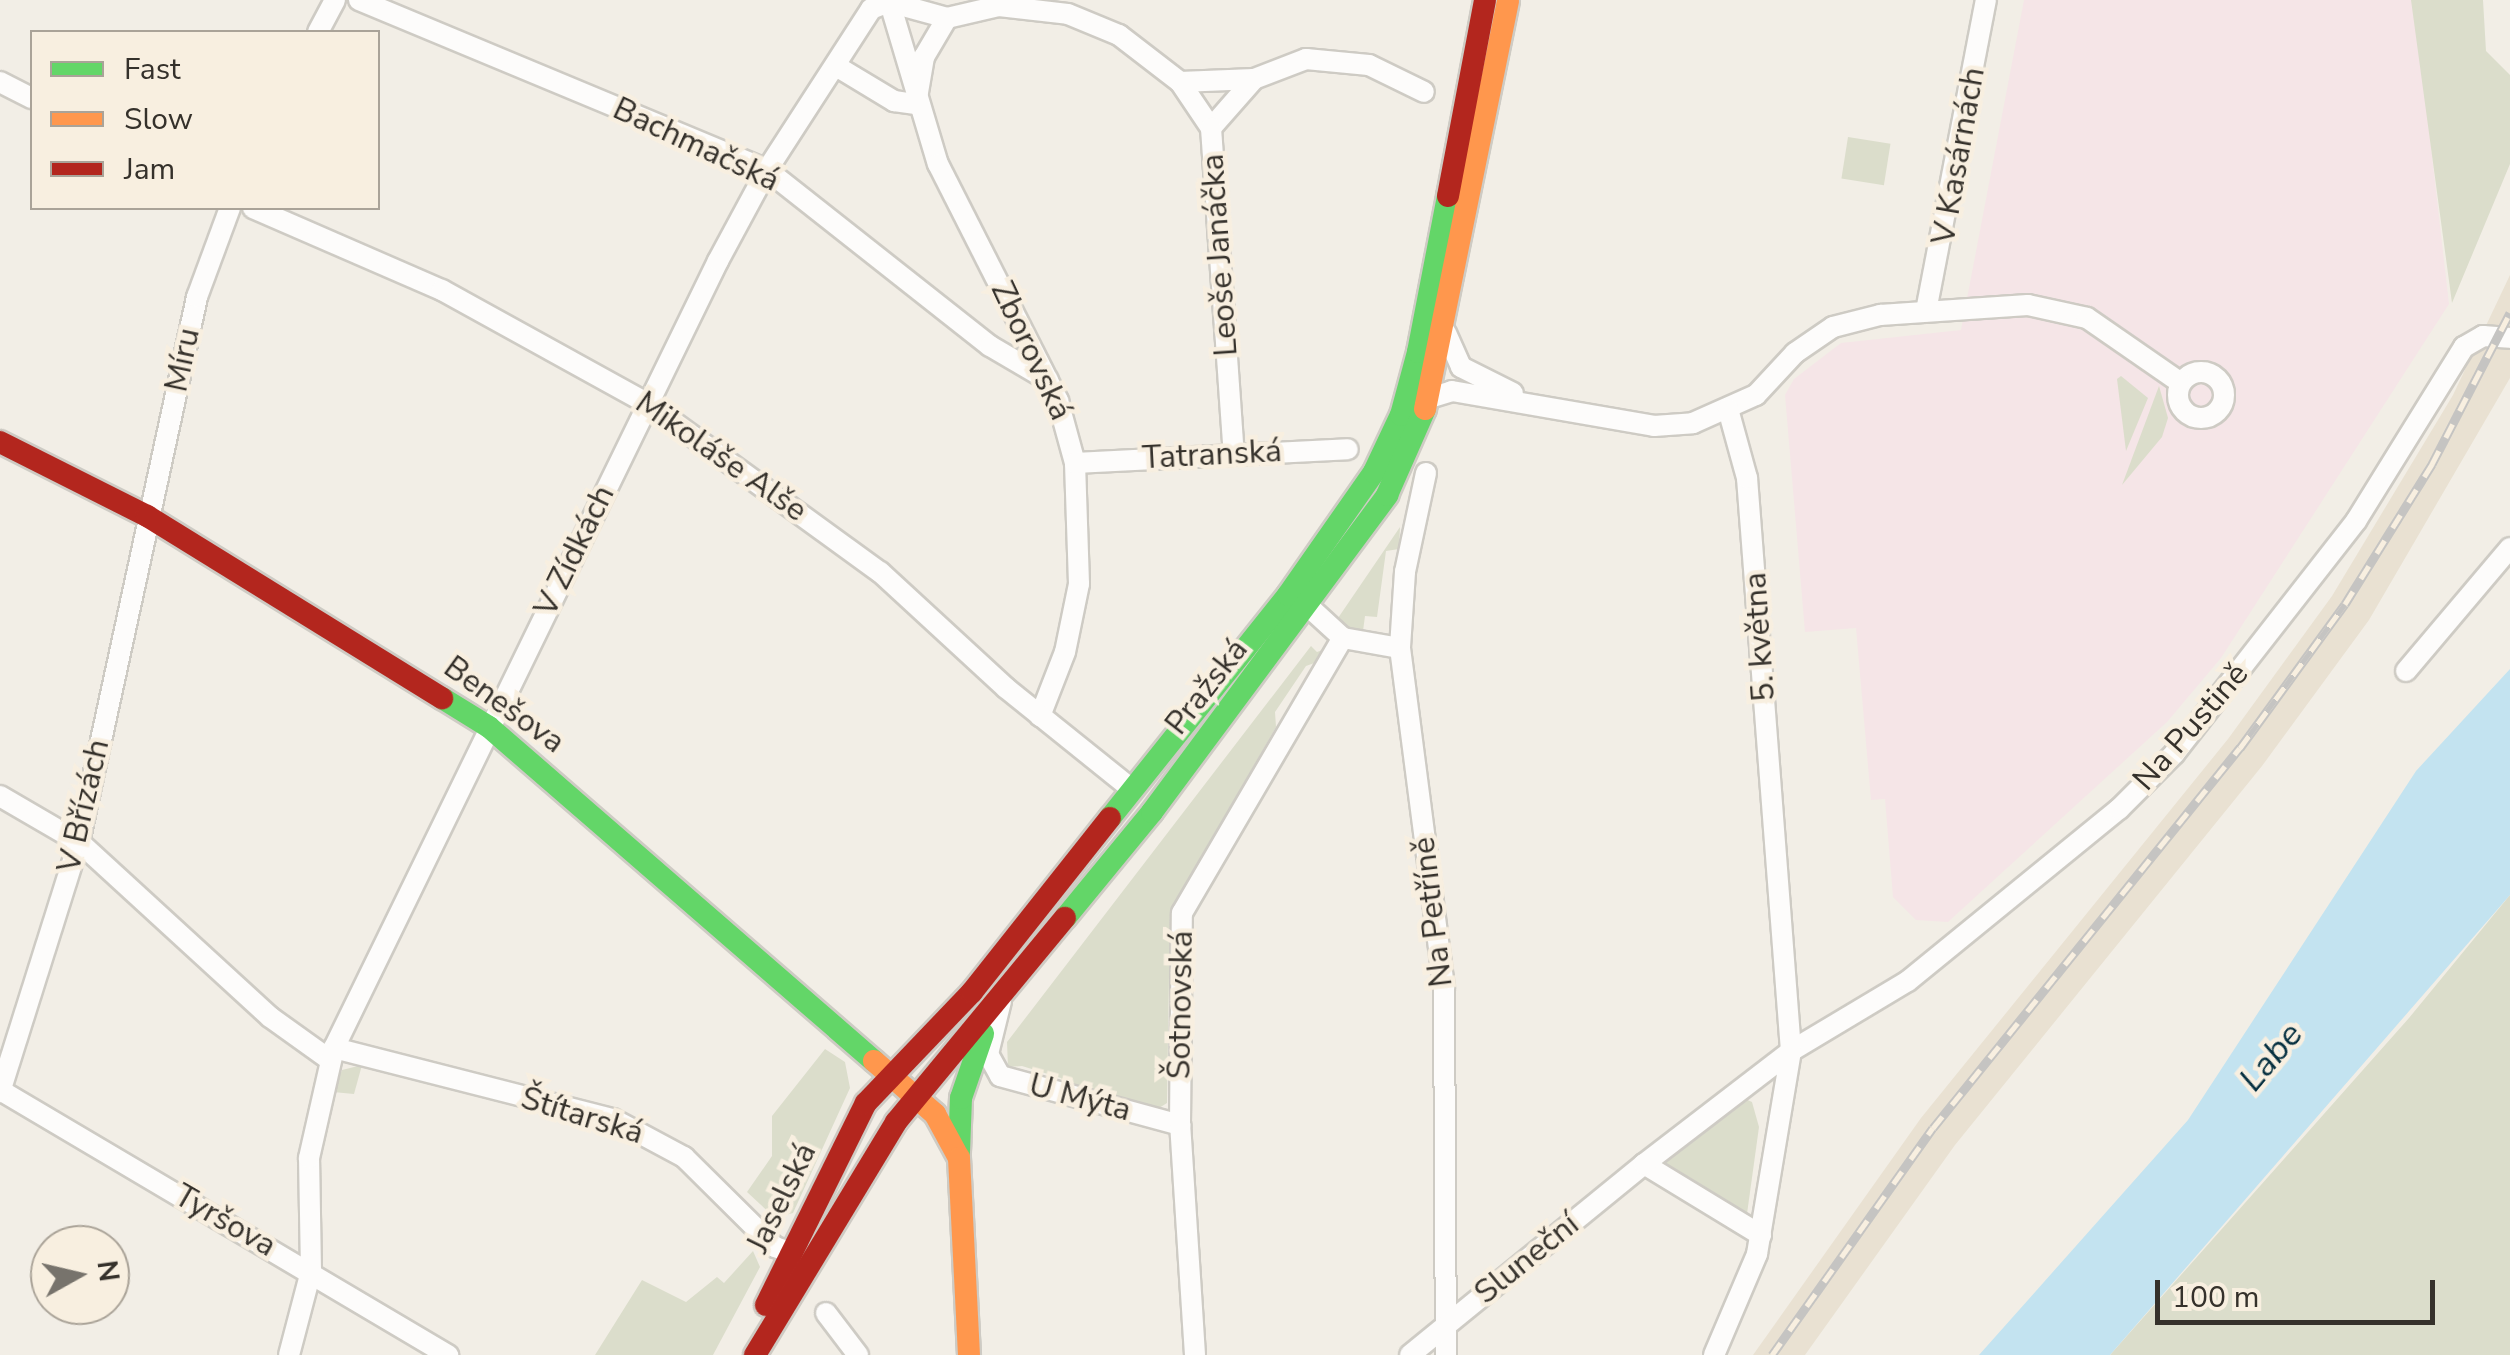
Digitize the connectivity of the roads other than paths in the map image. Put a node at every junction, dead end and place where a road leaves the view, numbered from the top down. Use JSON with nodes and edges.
{"nodes":[{"id":1,"x":334,"y":0,"type":"edge"},
{"id":2,"x":359,"y":0,"type":"edge"},
{"id":3,"x":1485,"y":0,"type":"edge"},
{"id":4,"x":1508,"y":0,"type":"edge"},
{"id":5,"x":1986,"y":0,"type":"edge"},
{"id":6,"x":889,"y":1,"type":"edge"},
{"id":7,"x":946,"y":18,"type":"junction"},
{"id":8,"x":319,"y":30,"type":"edge"},
{"id":9,"x":836,"y":66,"type":"junction"},
{"id":10,"x":1254,"y":79,"type":"junction"},
{"id":11,"x":0,"y":82,"type":"edge"},
{"id":12,"x":1180,"y":82,"type":"junction"},
{"id":13,"x":1424,"y":92,"type":"dead end"},
{"id":14,"x":30,"y":97,"type":"edge"},
{"id":15,"x":916,"y":104,"type":"junction"},
{"id":16,"x":1211,"y":128,"type":"junction"},
{"id":17,"x":767,"y":170,"type":"junction"},
{"id":18,"x":229,"y":210,"type":"edge"},
{"id":19,"x":258,"y":210,"type":"edge"},
{"id":20,"x":1926,"y":312,"type":"junction"},
{"id":21,"x":1446,"y":330,"type":"junction"},
{"id":22,"x":2510,"y":338,"type":"edge"},
{"id":23,"x":1418,"y":352,"type":"junction"},
{"id":24,"x":1048,"y":380,"type":"junction"},
{"id":25,"x":2180,"y":383,"type":"dead end"},
{"id":26,"x":1432,"y":394,"type":"junction"},
{"id":27,"x":647,"y":403,"type":"junction"},
{"id":28,"x":1547,"y":407,"type":"junction"},
{"id":29,"x":1728,"y":410,"type":"junction"},
{"id":30,"x":1401,"y":415,"type":"junction"},
{"id":31,"x":0,"y":442,"type":"edge"},
{"id":32,"x":1348,"y":449,"type":"dead end"},
{"id":33,"x":1234,"y":453,"type":"junction"},
{"id":34,"x":1076,"y":464,"type":"junction"},
{"id":35,"x":1426,"y":473,"type":"dead end"},
{"id":36,"x":147,"y":516,"type":"junction"},
{"id":37,"x":2510,"y":548,"type":"edge"},
{"id":38,"x":1310,"y":607,"type":"junction"},
{"id":39,"x":1343,"y":638,"type":"junction"},
{"id":40,"x":1400,"y":648,"type":"junction"},
{"id":41,"x":2406,"y":671,"type":"dead end"},
{"id":42,"x":1040,"y":716,"type":"junction"},
{"id":43,"x":489,"y":728,"type":"junction"},
{"id":44,"x":1133,"y":790,"type":"junction"},
{"id":45,"x":0,"y":796,"type":"edge"},
{"id":46,"x":79,"y":842,"type":"junction"},
{"id":47,"x":997,"y":1006,"type":"junction"},
{"id":48,"x":1791,"y":1051,"type":"junction"},
{"id":49,"x":332,"y":1054,"type":"junction"},
{"id":50,"x":892,"y":1076,"type":"junction"},
{"id":51,"x":0,"y":1091,"type":"edge"},
{"id":52,"x":916,"y":1098,"type":"junction"},
{"id":53,"x":1180,"y":1125,"type":"junction"},
{"id":54,"x":959,"y":1158,"type":"junction"},
{"id":55,"x":1644,"y":1164,"type":"junction"},
{"id":56,"x":1761,"y":1235,"type":"junction"},
{"id":57,"x":792,"y":1252,"type":"junction"},
{"id":58,"x":310,"y":1270,"type":"junction"},
{"id":59,"x":826,"y":1313,"type":"dead end"},
{"id":60,"x":1444,"y":1326,"type":"junction"},
{"id":61,"x":289,"y":1355,"type":"edge"},
{"id":62,"x":448,"y":1355,"type":"edge"},
{"id":63,"x":741,"y":1355,"type":"edge"},
{"id":64,"x":755,"y":1355,"type":"edge"},
{"id":65,"x":858,"y":1355,"type":"edge"},
{"id":66,"x":969,"y":1355,"type":"edge"},
{"id":67,"x":1195,"y":1355,"type":"edge"},
{"id":68,"x":1410,"y":1355,"type":"edge"},
{"id":69,"x":1446,"y":1355,"type":"edge"},
{"id":70,"x":1714,"y":1355,"type":"edge"}],
"edges":[{"from":1,"to":8,"type":"street"},
{"from":2,"to":17,"type":"street","name":"Bachmačská"},
{"from":3,"to":23,"type":"street","name":"Pražská"},
{"from":4,"to":21,"type":"street","name":"Pražská"},
{"from":5,"to":20,"type":"street","name":"V Kasárnách"},
{"from":6,"to":7,"type":"street","name":"Leoše Janáčka"},
{"from":6,"to":9,"type":"street","name":"V Zídkách"},
{"from":6,"to":15,"type":"street","name":"Zborovská"},
{"from":7,"to":12,"type":"street","name":"Leoše Janáčka"},
{"from":7,"to":15,"type":"street"},
{"from":9,"to":15,"type":"street"},
{"from":9,"to":17,"type":"street","name":"V Zídkách"},
{"from":10,"to":12,"type":"street"},
{"from":10,"to":13,"type":"street"},
{"from":10,"to":16,"type":"street"},
{"from":11,"to":14,"type":"street"},
{"from":12,"to":16,"type":"street","name":"Leoše Janáčka"},
{"from":15,"to":24,"type":"street","name":"Zborovská"},
{"from":16,"to":33,"type":"street","name":"Leoše Janáčka"},
{"from":17,"to":24,"type":"street","name":"Bachmačská"},
{"from":17,"to":27,"type":"street","name":"V Zídkách"},
{"from":18,"to":36,"type":"street","name":"Míru"},
{"from":19,"to":27,"type":"street","name":"Mikoláše Alše"},
{"from":20,"to":25,"type":"street"},
{"from":20,"to":29,"type":"street"},
{"from":21,"to":26,"type":"street","name":"Pražská"},
{"from":21,"to":28,"type":"street"},
{"from":22,"to":48,"type":"street","name":"Na Pustině"},
{"from":23,"to":26,"type":"street"},
{"from":23,"to":30,"type":"street","name":"Pražská"},
{"from":24,"to":34,"type":"street","name":"Zborovská"},
{"from":26,"to":28,"type":"street"},
{"from":26,"to":30,"type":"street"},
{"from":26,"to":38,"type":"street","name":"Pražská"},
{"from":27,"to":42,"type":"street","name":"Mikoláše Alše"},
{"from":27,"to":43,"type":"street","name":"V Zídkách"},
{"from":28,"to":29,"type":"street"},
{"from":29,"to":48,"type":"street","name":"5. května"},
{"from":30,"to":44,"type":"street","name":"Pražská"},
{"from":31,"to":36,"type":"street","name":"Benešova"},
{"from":32,"to":33,"type":"street","name":"Tatranská"},
{"from":33,"to":34,"type":"street","name":"Tatranská"},
{"from":34,"to":42,"type":"street","name":"Zborovská"},
{"from":35,"to":40,"type":"street","name":"Na Petříně"},
{"from":36,"to":43,"type":"street","name":"Benešova"},
{"from":36,"to":46,"type":"street","name":"V Břízách"},
{"from":37,"to":41,"type":"street"},
{"from":38,"to":39,"type":"street"},
{"from":38,"to":47,"type":"street","name":"Pražská"},
{"from":39,"to":40,"type":"street"},
{"from":39,"to":53,"type":"street","name":"Šotnovská"},
{"from":40,"to":60,"type":"street","name":"Na Petříně"},
{"from":42,"to":44,"type":"street","name":"Mikoláše Alše"},
{"from":43,"to":49,"type":"street","name":"V Zídkách"},
{"from":43,"to":50,"type":"street","name":"Benešova"},
{"from":44,"to":50,"type":"street","name":"Pražská"},
{"from":45,"to":46,"type":"street","name":"Štítarská"},
{"from":46,"to":49,"type":"street","name":"Štítarská"},
{"from":46,"to":51,"type":"street","name":"V Břízách"},
{"from":47,"to":52,"type":"street","name":"Pražská"},
{"from":47,"to":53,"type":"street","name":"U Mýta"},
{"from":47,"to":54,"type":"street"},
{"from":48,"to":55,"type":"street","name":"Na Pustině"},
{"from":48,"to":56,"type":"street","name":"5. května"},
{"from":49,"to":57,"type":"street","name":"Štítarská"},
{"from":49,"to":58,"type":"street","name":"V Zídkách"},
{"from":50,"to":52,"type":"street","name":"Benešova"},
{"from":50,"to":57,"type":"street","name":"Jaselská"},
{"from":51,"to":58,"type":"street","name":"Tyršova"},
{"from":52,"to":54,"type":"street"},
{"from":52,"to":64,"type":"street","name":"Jaselská"},
{"from":53,"to":67,"type":"street","name":"Šotnovská"},
{"from":54,"to":66,"type":"street"},
{"from":55,"to":56,"type":"street"},
{"from":55,"to":60,"type":"street","name":"Sluneční"},
{"from":56,"to":70,"type":"street","name":"5. května"},
{"from":57,"to":63,"type":"street","name":"Jaselská"},
{"from":58,"to":61,"type":"street","name":"V Zídkách"},
{"from":58,"to":62,"type":"street","name":"Tyršova"},
{"from":59,"to":65,"type":"street"},
{"from":60,"to":68,"type":"street","name":"Sluneční"},
{"from":60,"to":69,"type":"street","name":"Na Petříně"}]}
